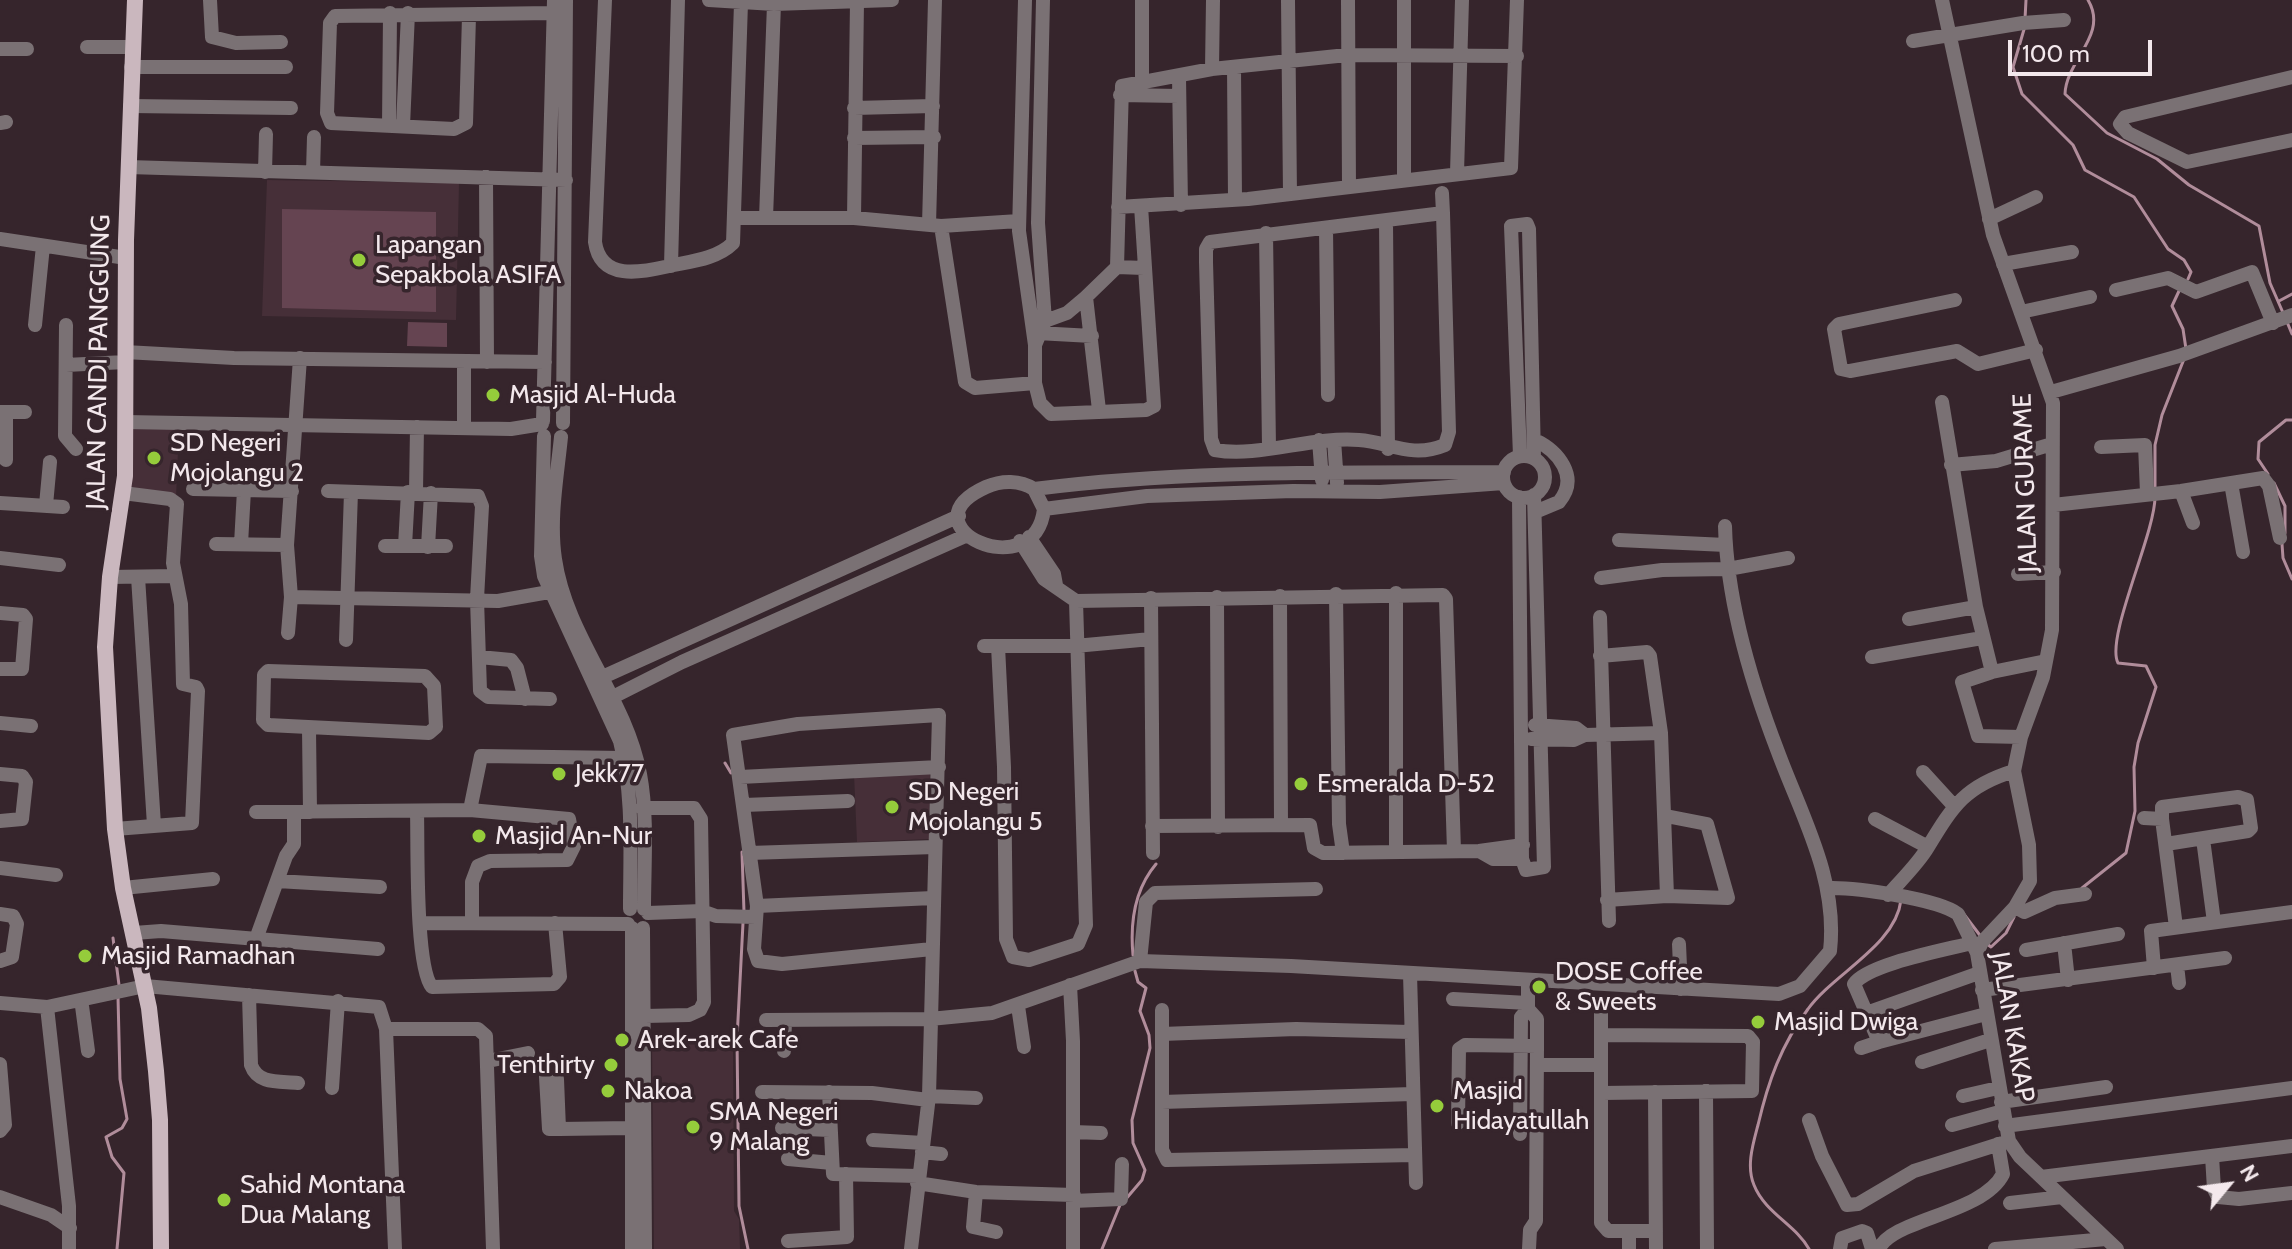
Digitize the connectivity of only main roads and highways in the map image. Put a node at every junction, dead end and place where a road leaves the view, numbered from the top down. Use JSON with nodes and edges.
{"nodes":[{"id":1,"x":135,"y":0,"type":"edge"},
{"id":2,"x":161,"y":1249,"type":"edge"}],
"edges":[{"from":1,"to":2,"type":"main road","name":"JALAN CANDI PANGGUNG"}]}
